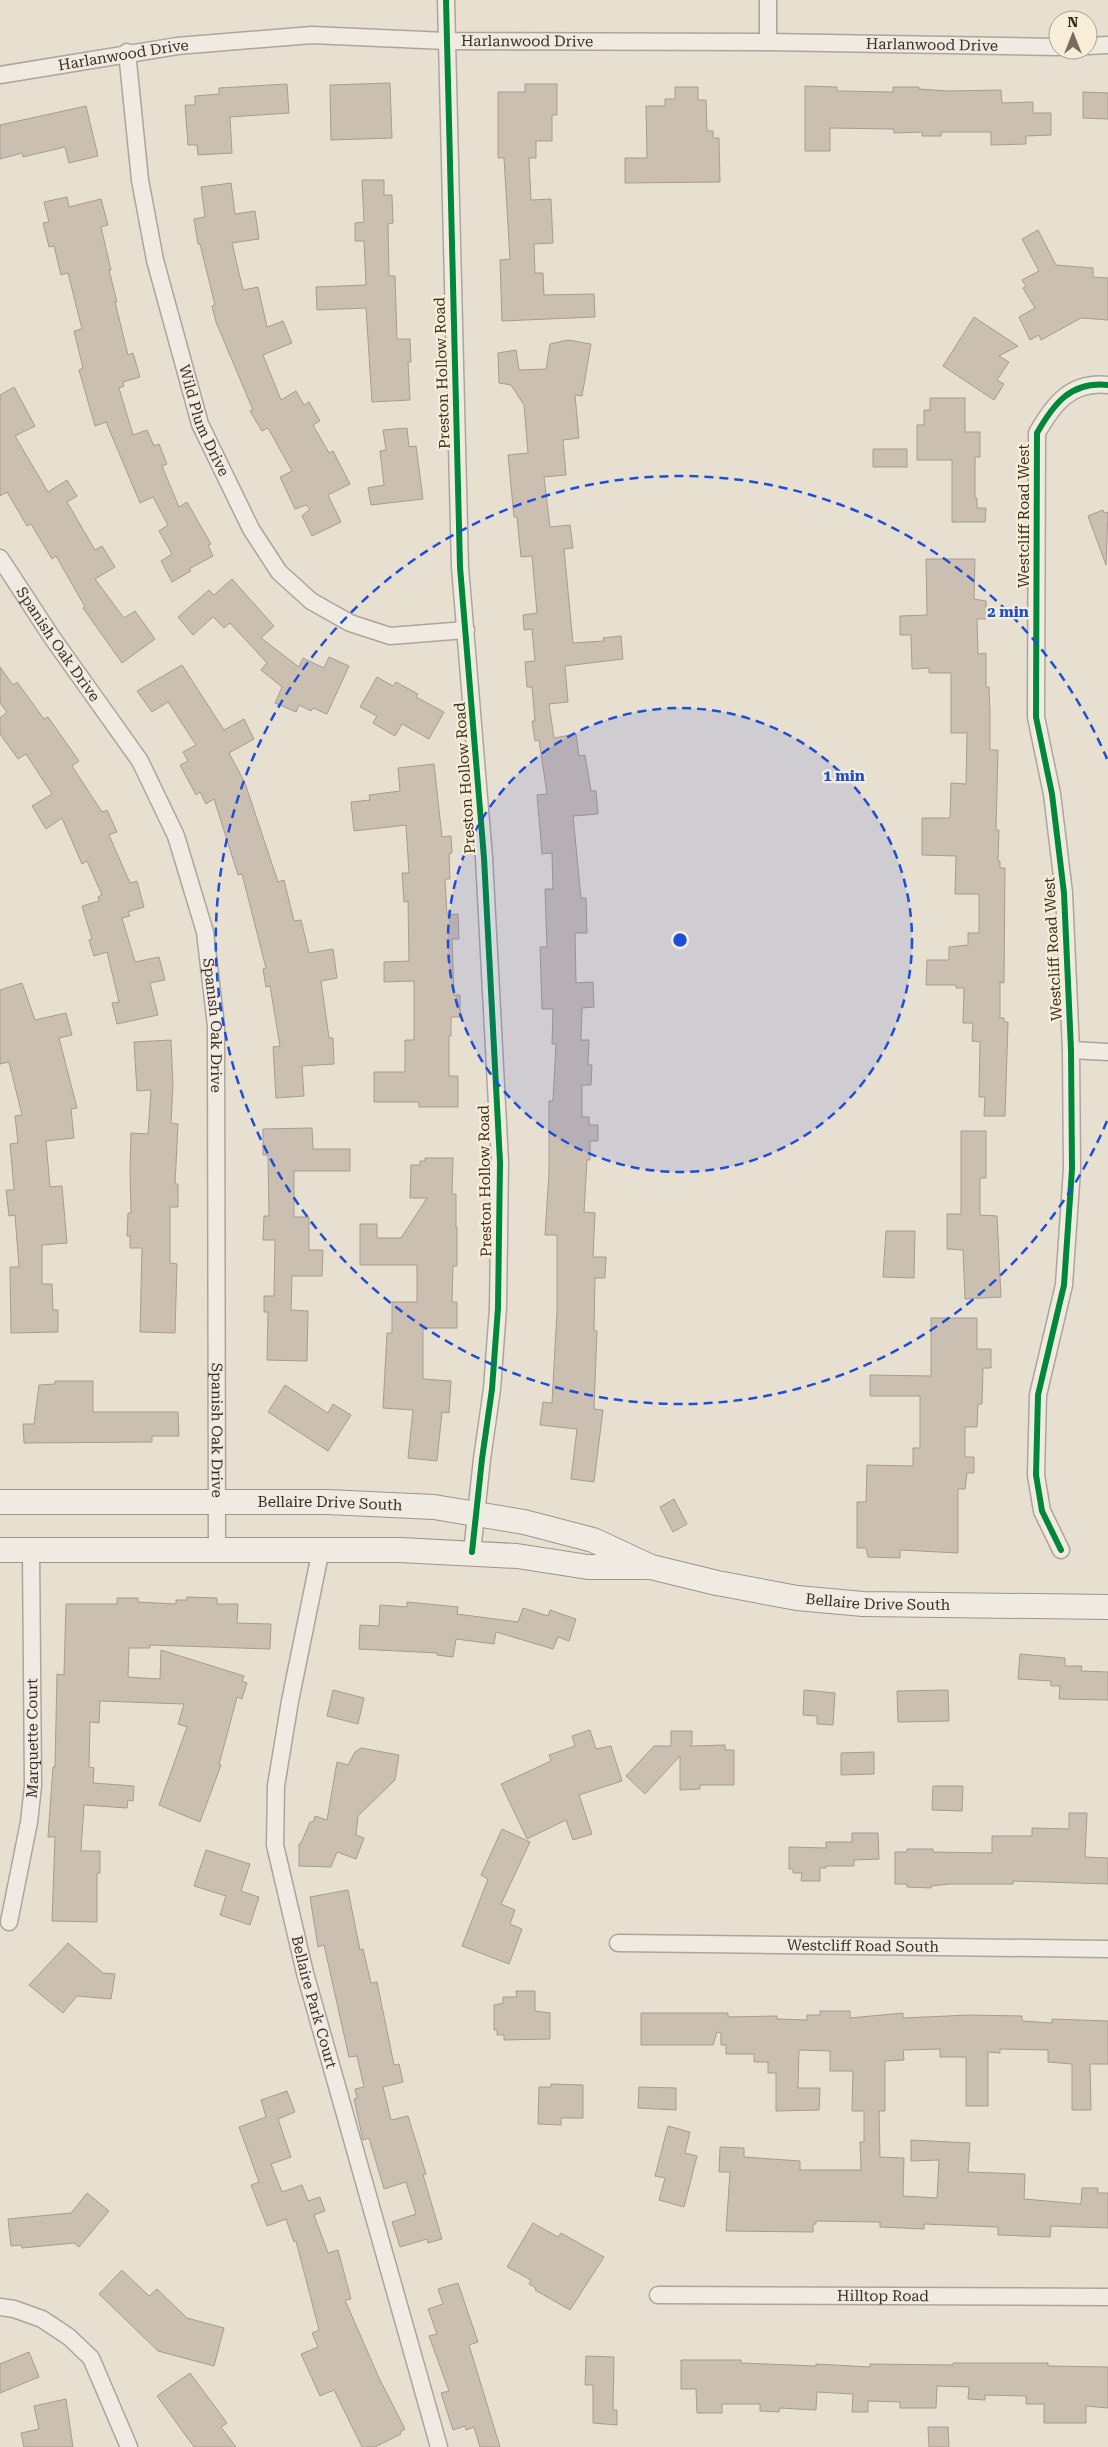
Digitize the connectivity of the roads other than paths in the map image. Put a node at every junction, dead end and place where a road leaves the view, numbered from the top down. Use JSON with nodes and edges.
{"nodes":[{"id":1,"x":446,"y":0,"type":"edge"},
{"id":2,"x":768,"y":0,"type":"edge"},
{"id":3,"x":446,"y":41,"type":"junction"},
{"id":4,"x":768,"y":42,"type":"junction"},
{"id":5,"x":1048,"y":47,"type":"edge"},
{"id":6,"x":127,"y":52,"type":"junction"},
{"id":7,"x":0,"y":75,"type":"edge"},
{"id":8,"x":1108,"y":385,"type":"edge"},
{"id":9,"x":0,"y":558,"type":"edge"},
{"id":10,"x":466,"y":630,"type":"junction"},
{"id":11,"x":1071,"y":1050,"type":"junction"},
{"id":12,"x":1108,"y":1052,"type":"edge"},
{"id":13,"x":0,"y":1502,"type":"edge"},
{"id":14,"x":217,"y":1502,"type":"junction"},
{"id":15,"x":476,"y":1513,"type":"junction"},
{"id":16,"x":217,"y":1549,"type":"junction"},
{"id":17,"x":321,"y":1549,"type":"junction"},
{"id":18,"x":0,"y":1550,"type":"edge"},
{"id":19,"x":31,"y":1550,"type":"junction"},
{"id":20,"x":1061,"y":1550,"type":"dead end"},
{"id":21,"x":472,"y":1552,"type":"junction"},
{"id":22,"x":651,"y":1568,"type":"junction"},
{"id":23,"x":1108,"y":1607,"type":"edge"},
{"id":24,"x":10,"y":1922,"type":"dead end"},
{"id":25,"x":618,"y":1943,"type":"dead end"},
{"id":26,"x":1108,"y":1949,"type":"edge"},
{"id":27,"x":658,"y":2295,"type":"dead end"},
{"id":28,"x":1108,"y":2297,"type":"edge"},
{"id":29,"x":0,"y":2308,"type":"edge"},
{"id":30,"x":129,"y":2447,"type":"edge"},
{"id":31,"x":439,"y":2447,"type":"edge"}],
"edges":[{"from":1,"to":3,"type":"street","name":"Preston Hollow Road"},
{"from":2,"to":4,"type":"street"},
{"from":3,"to":4,"type":"street","name":"Harlanwood Drive"},
{"from":3,"to":6,"type":"street","name":"Harlanwood Drive"},
{"from":3,"to":10,"type":"street","name":"Preston Hollow Road"},
{"from":4,"to":5,"type":"street","name":"Harlanwood Drive"},
{"from":6,"to":7,"type":"street","name":"Harlanwood Drive"},
{"from":6,"to":10,"type":"street","name":"Wild Plum Drive"},
{"from":8,"to":11,"type":"street","name":"Westcliff Road West"},
{"from":9,"to":14,"type":"street","name":"Spanish Oak Drive"},
{"from":10,"to":15,"type":"street","name":"Preston Hollow Road"},
{"from":11,"to":12,"type":"street"},
{"from":11,"to":20,"type":"street","name":"Westcliff Road West"},
{"from":13,"to":14,"type":"main road","name":"Bellaire Drive South"},
{"from":14,"to":15,"type":"main road","name":"Bellaire Drive South"},
{"from":14,"to":16,"type":"street","name":"Spanish Oak Drive"},
{"from":15,"to":21,"type":"street","name":"Preston Hollow Road"},
{"from":15,"to":22,"type":"main road","name":"Bellaire Drive South"},
{"from":16,"to":17,"type":"main road","name":"Bellaire Drive South"},
{"from":16,"to":19,"type":"main road","name":"Bellaire Drive South"},
{"from":17,"to":21,"type":"main road","name":"Bellaire Drive South"},
{"from":17,"to":31,"type":"street","name":"Bellaire Park Court"},
{"from":18,"to":19,"type":"main road","name":"Bellaire Drive South"},
{"from":19,"to":24,"type":"street","name":"Marquette Court"},
{"from":21,"to":22,"type":"main road","name":"Bellaire Drive South"},
{"from":22,"to":23,"type":"main road","name":"Bellaire Drive South"},
{"from":25,"to":26,"type":"street","name":"Westcliff Road South"},
{"from":27,"to":28,"type":"street","name":"Hilltop Road"},
{"from":29,"to":30,"type":"street"}]}
